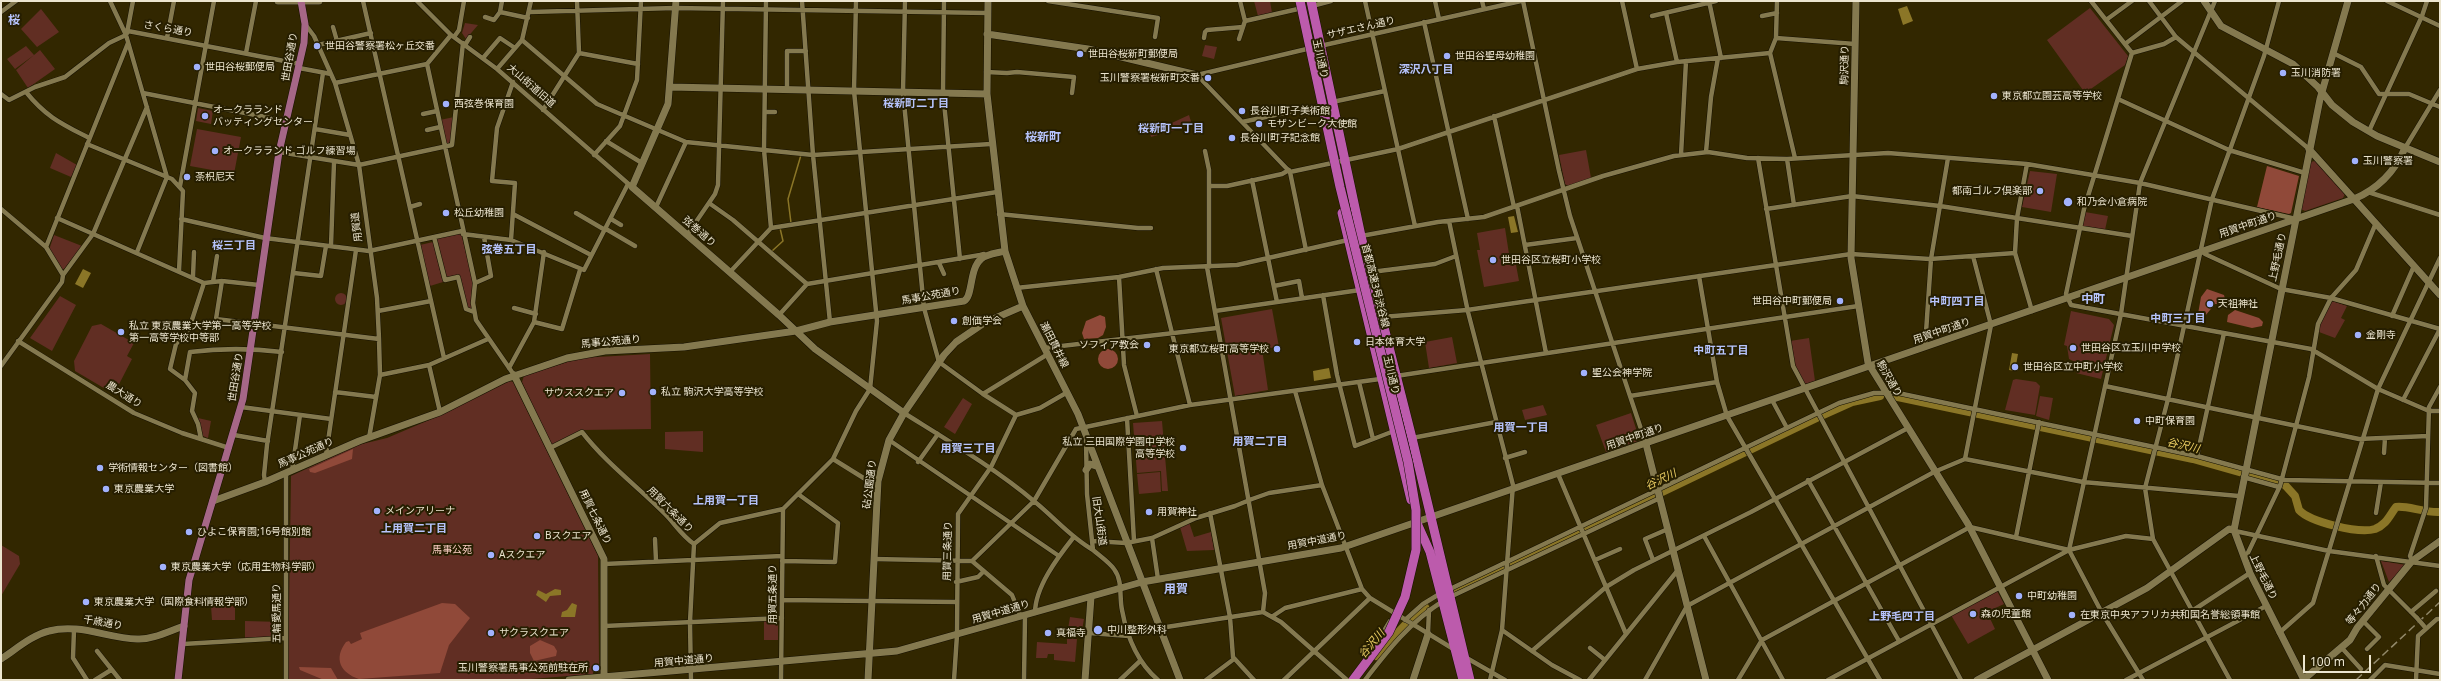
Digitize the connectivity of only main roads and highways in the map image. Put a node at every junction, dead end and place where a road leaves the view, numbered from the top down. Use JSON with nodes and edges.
{"nodes":[{"id":1,"x":301,"y":1,"type":"edge"},
{"id":2,"x":1310,"y":3,"type":"edge"},
{"id":3,"x":1298,"y":4,"type":"edge"},
{"id":4,"x":1446,"y":595,"type":"junction"},
{"id":5,"x":178,"y":680,"type":"edge"},
{"id":6,"x":1353,"y":680,"type":"edge"},
{"id":7,"x":1361,"y":680,"type":"edge"},
{"id":8,"x":1463,"y":680,"type":"edge"},
{"id":9,"x":1470,"y":680,"type":"edge"}],
"edges":[{"from":1,"to":5,"type":"main road","name":"世田谷通り"},
{"from":2,"to":4,"type":"highway","name":"玉川通り"},
{"from":2,"to":7,"type":"highway","name":"首都高速3号渋谷線"},
{"from":3,"to":4,"type":"highway","name":"玉川通り"},
{"from":3,"to":6,"type":"highway","name":"首都高速3号渋谷線","bridge":true},
{"from":4,"to":8,"type":"highway","name":"玉川通り"},
{"from":4,"to":9,"type":"highway","name":"玉川通り"}]}
